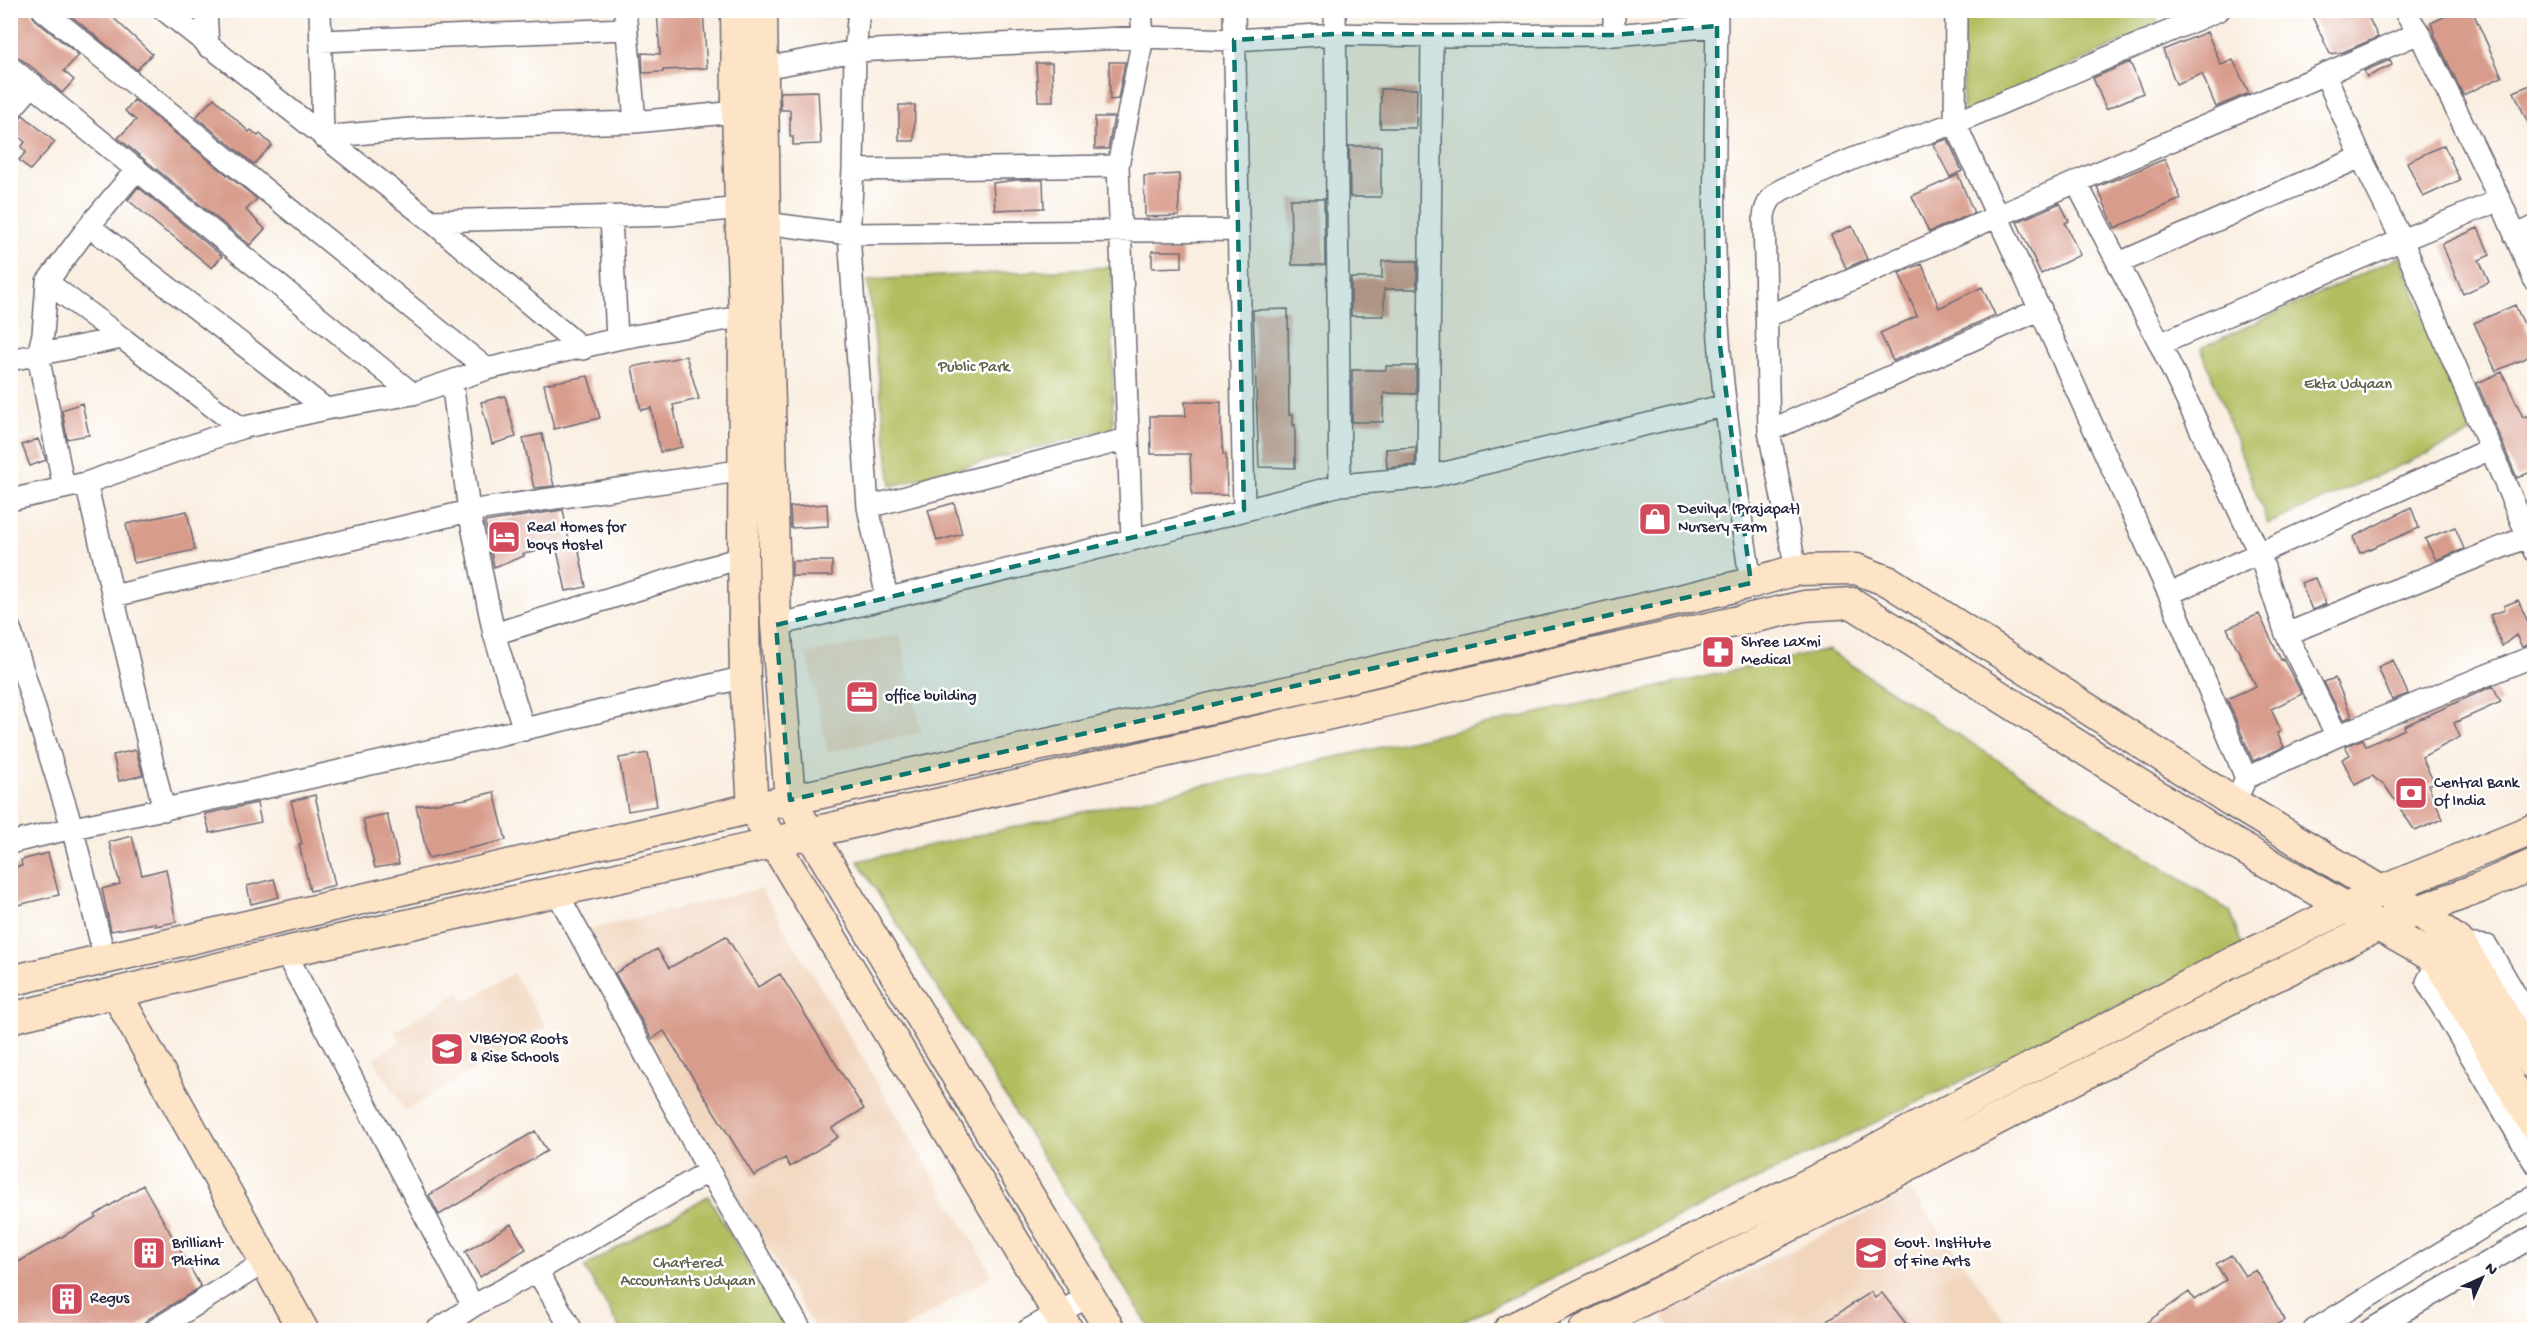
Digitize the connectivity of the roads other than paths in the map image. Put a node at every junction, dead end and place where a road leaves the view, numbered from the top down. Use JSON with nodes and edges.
{"nodes":[{"id":1,"x":43,"y":10,"type":"edge"},
{"id":2,"x":164,"y":10,"type":"edge"},
{"id":3,"x":206,"y":10,"type":"edge"},
{"id":4,"x":320,"y":10,"type":"edge"},
{"id":5,"x":736,"y":10,"type":"edge"},
{"id":6,"x":762,"y":10,"type":"edge"},
{"id":7,"x":859,"y":10,"type":"edge"},
{"id":8,"x":1141,"y":10,"type":"edge"},
{"id":9,"x":1234,"y":10,"type":"edge"},
{"id":10,"x":1335,"y":10,"type":"edge"},
{"id":11,"x":1614,"y":10,"type":"edge"},
{"id":12,"x":1956,"y":10,"type":"edge"},
{"id":13,"x":2219,"y":10,"type":"edge"},
{"id":14,"x":2404,"y":10,"type":"edge"},
{"id":15,"x":1717,"y":18,"type":"edge"},
{"id":16,"x":626,"y":20,"type":"edge"},
{"id":17,"x":2170,"y":20,"type":"edge"},
{"id":18,"x":2419,"y":33,"type":"junction"},
{"id":19,"x":1335,"y":34,"type":"junction"},
{"id":20,"x":1614,"y":35,"type":"junction"},
{"id":21,"x":1432,"y":36,"type":"junction"},
{"id":22,"x":1143,"y":37,"type":"junction"},
{"id":23,"x":1234,"y":40,"type":"junction"},
{"id":24,"x":321,"y":41,"type":"junction"},
{"id":25,"x":208,"y":46,"type":"junction"},
{"id":26,"x":855,"y":51,"type":"junction"},
{"id":27,"x":10,"y":67,"type":"edge"},
{"id":28,"x":764,"y":68,"type":"junction"},
{"id":29,"x":2326,"y":76,"type":"junction"},
{"id":30,"x":33,"y":84,"type":"junction"},
{"id":31,"x":10,"y":111,"type":"edge"},
{"id":32,"x":737,"y":112,"type":"junction"},
{"id":33,"x":635,"y":122,"type":"junction"},
{"id":34,"x":1955,"y":123,"type":"junction"},
{"id":35,"x":323,"y":137,"type":"junction"},
{"id":36,"x":2361,"y":157,"type":"junction"},
{"id":37,"x":1118,"y":166,"type":"junction"},
{"id":38,"x":137,"y":169,"type":"junction"},
{"id":39,"x":853,"y":170,"type":"junction"},
{"id":40,"x":2077,"y":183,"type":"junction"},
{"id":41,"x":2500,"y":200,"type":"junction"},
{"id":42,"x":753,"y":216,"type":"junction"},
{"id":43,"x":1998,"y":216,"type":"junction"},
{"id":44,"x":610,"y":217,"type":"junction"},
{"id":45,"x":431,"y":221,"type":"junction"},
{"id":46,"x":89,"y":226,"type":"junction"},
{"id":47,"x":1238,"y":230,"type":"junction"},
{"id":48,"x":1121,"y":232,"type":"junction"},
{"id":49,"x":2525,"y":232,"type":"edge"},
{"id":50,"x":849,"y":234,"type":"junction"},
{"id":51,"x":2402,"y":240,"type":"junction"},
{"id":52,"x":2119,"y":263,"type":"junction"},
{"id":53,"x":2535,"y":279,"type":"edge"},
{"id":54,"x":47,"y":282,"type":"junction"},
{"id":55,"x":2041,"y":309,"type":"junction"},
{"id":56,"x":756,"y":314,"type":"junction"},
{"id":57,"x":1768,"y":316,"type":"junction"},
{"id":58,"x":122,"y":338,"type":"junction"},
{"id":59,"x":617,"y":339,"type":"junction"},
{"id":60,"x":2160,"y":344,"type":"junction"},
{"id":61,"x":583,"y":349,"type":"junction"},
{"id":62,"x":38,"y":355,"type":"junction"},
{"id":63,"x":10,"y":360,"type":"edge"},
{"id":64,"x":487,"y":369,"type":"junction"},
{"id":65,"x":452,"y":381,"type":"junction"},
{"id":66,"x":413,"y":394,"type":"junction"},
{"id":67,"x":1726,"y":405,"type":"junction"},
{"id":68,"x":327,"y":409,"type":"junction"},
{"id":69,"x":241,"y":428,"type":"junction"},
{"id":70,"x":1769,"y":431,"type":"junction"},
{"id":71,"x":1127,"y":439,"type":"junction"},
{"id":72,"x":2490,"y":449,"type":"junction"},
{"id":73,"x":745,"y":470,"type":"junction"},
{"id":74,"x":1428,"y":477,"type":"junction"},
{"id":75,"x":86,"y":483,"type":"junction"},
{"id":76,"x":1340,"y":485,"type":"junction"},
{"id":77,"x":64,"y":488,"type":"junction"},
{"id":78,"x":10,"y":500,"type":"edge"},
{"id":79,"x":868,"y":507,"type":"junction"},
{"id":80,"x":1244,"y":510,"type":"junction"},
{"id":81,"x":469,"y":511,"type":"junction"},
{"id":82,"x":1132,"y":540,"type":"junction"},
{"id":83,"x":2531,"y":544,"type":"edge"},
{"id":84,"x":2260,"y":555,"type":"junction"},
{"id":85,"x":743,"y":557,"type":"junction"},
{"id":86,"x":1796,"y":570,"type":"junction"},
{"id":87,"x":1751,"y":583,"type":"junction"},
{"id":88,"x":2169,"y":594,"type":"junction"},
{"id":89,"x":114,"y":596,"type":"junction"},
{"id":90,"x":887,"y":598,"type":"junction"},
{"id":91,"x":776,"y":625,"type":"junction"},
{"id":92,"x":10,"y":629,"type":"edge"},
{"id":93,"x":494,"y":634,"type":"junction"},
{"id":94,"x":2286,"y":634,"type":"junction"},
{"id":95,"x":2535,"y":656,"type":"edge"},
{"id":96,"x":746,"y":677,"type":"junction"},
{"id":97,"x":524,"y":730,"type":"junction"},
{"id":98,"x":2337,"y":736,"type":"junction"},
{"id":99,"x":2240,"y":790,"type":"junction"},
{"id":100,"x":790,"y":800,"type":"junction"},
{"id":101,"x":753,"y":808,"type":"junction"},
{"id":102,"x":164,"y":810,"type":"junction"},
{"id":103,"x":72,"y":827,"type":"junction"},
{"id":104,"x":2535,"y":829,"type":"edge"},
{"id":105,"x":809,"y":833,"type":"junction"},
{"id":106,"x":10,"y":843,"type":"edge"},
{"id":107,"x":774,"y":843,"type":"junction"},
{"id":108,"x":2535,"y":864,"type":"edge"},
{"id":109,"x":556,"y":891,"type":"junction"},
{"id":110,"x":2381,"y":891,"type":"junction"},
{"id":111,"x":2344,"y":908,"type":"junction"},
{"id":112,"x":2417,"y":910,"type":"junction"},
{"id":113,"x":2378,"y":926,"type":"junction"},
{"id":114,"x":285,"y":952,"type":"junction"},
{"id":115,"x":2450,"y":952,"type":"junction"},
{"id":116,"x":105,"y":959,"type":"junction"},
{"id":117,"x":10,"y":981,"type":"edge"},
{"id":118,"x":116,"y":993,"type":"junction"},
{"id":119,"x":10,"y":1018,"type":"edge"},
{"id":120,"x":2535,"y":1026,"type":"edge"},
{"id":121,"x":2535,"y":1065,"type":"edge"},
{"id":122,"x":2535,"y":1125,"type":"edge"},
{"id":123,"x":2535,"y":1162,"type":"edge"},
{"id":124,"x":709,"y":1171,"type":"junction"},
{"id":125,"x":2535,"y":1196,"type":"edge"},
{"id":126,"x":2535,"y":1236,"type":"edge"},
{"id":127,"x":265,"y":1262,"type":"junction"},
{"id":128,"x":537,"y":1271,"type":"junction"},
{"id":129,"x":1089,"y":1296,"type":"junction"},
{"id":130,"x":473,"y":1306,"type":"junction"},
{"id":131,"x":1063,"y":1322,"type":"edge"},
{"id":132,"x":155,"y":1330,"type":"edge"},
{"id":133,"x":303,"y":1330,"type":"edge"},
{"id":134,"x":437,"y":1330,"type":"edge"},
{"id":135,"x":573,"y":1330,"type":"edge"},
{"id":136,"x":801,"y":1330,"type":"edge"},
{"id":137,"x":1028,"y":1330,"type":"edge"},
{"id":138,"x":1110,"y":1330,"type":"edge"},
{"id":139,"x":1509,"y":1330,"type":"edge"},
{"id":140,"x":1584,"y":1330,"type":"edge"},
{"id":141,"x":2314,"y":1330,"type":"edge"},
{"id":142,"x":2370,"y":1330,"type":"edge"}],
"edges":[{"from":1,"to":64,"type":"street"},
{"from":2,"to":25,"type":"street"},
{"from":3,"to":25,"type":"street"},
{"from":4,"to":24,"type":"street"},
{"from":5,"to":32,"type":"main road"},
{"from":6,"to":28,"type":"main road"},
{"from":7,"to":26,"type":"street"},
{"from":8,"to":22,"type":"street"},
{"from":9,"to":23,"type":"street"},
{"from":10,"to":19,"type":"street"},
{"from":11,"to":20,"type":"street"},
{"from":12,"to":34,"type":"street"},
{"from":13,"to":17,"type":"street"},
{"from":14,"to":18,"type":"street"},
{"from":15,"to":20,"type":"street"},
{"from":15,"to":67,"type":"street"},
{"from":16,"to":24,"type":"street"},
{"from":16,"to":33,"type":"street"},
{"from":17,"to":34,"type":"street"},
{"from":18,"to":29,"type":"street"},
{"from":18,"to":41,"type":"street"},
{"from":19,"to":21,"type":"street"},
{"from":19,"to":23,"type":"street"},
{"from":19,"to":76,"type":"street"},
{"from":20,"to":21,"type":"street"},
{"from":21,"to":74,"type":"street"},
{"from":22,"to":23,"type":"street"},
{"from":22,"to":26,"type":"street"},
{"from":22,"to":37,"type":"street"},
{"from":23,"to":47,"type":"street"},
{"from":24,"to":35,"type":"street"},
{"from":25,"to":35,"type":"street"},
{"from":26,"to":28,"type":"street"},
{"from":26,"to":39,"type":"street"},
{"from":27,"to":30,"type":"street"},
{"from":28,"to":42,"type":"main road"},
{"from":29,"to":36,"type":"street"},
{"from":29,"to":40,"type":"street"},
{"from":30,"to":31,"type":"street"},
{"from":30,"to":38,"type":"street"},
{"from":32,"to":33,"type":"street"},
{"from":32,"to":42,"type":"main road"},
{"from":33,"to":35,"type":"street"},
{"from":34,"to":43,"type":"street"},
{"from":34,"to":57,"type":"street"},
{"from":35,"to":45,"type":"street"},
{"from":36,"to":51,"type":"street"},
{"from":36,"to":52,"type":"street"},
{"from":37,"to":39,"type":"street"},
{"from":37,"to":48,"type":"street"},
{"from":38,"to":46,"type":"street"},
{"from":38,"to":66,"type":"street"},
{"from":39,"to":50,"type":"street"},
{"from":40,"to":43,"type":"street"},
{"from":40,"to":52,"type":"street"},
{"from":41,"to":49,"type":"street"},
{"from":41,"to":51,"type":"street"},
{"from":42,"to":44,"type":"street"},
{"from":42,"to":50,"type":"street"},
{"from":42,"to":56,"type":"main road"},
{"from":43,"to":55,"type":"street"},
{"from":43,"to":57,"type":"street"},
{"from":44,"to":45,"type":"street"},
{"from":44,"to":59,"type":"street"},
{"from":45,"to":61,"type":"street"},
{"from":46,"to":54,"type":"street"},
{"from":46,"to":68,"type":"street"},
{"from":47,"to":48,"type":"street"},
{"from":47,"to":80,"type":"street"},
{"from":48,"to":50,"type":"street"},
{"from":48,"to":71,"type":"street"},
{"from":49,"to":53,"type":"street"},
{"from":50,"to":79,"type":"street"},
{"from":51,"to":60,"type":"street"},
{"from":51,"to":72,"type":"street"},
{"from":52,"to":60,"type":"street"},
{"from":54,"to":58,"type":"street"},
{"from":54,"to":62,"type":"street"},
{"from":55,"to":70,"type":"street"},
{"from":55,"to":88,"type":"street"},
{"from":56,"to":59,"type":"street"},
{"from":56,"to":73,"type":"main road"},
{"from":56,"to":91,"type":"main road"},
{"from":57,"to":70,"type":"street"},
{"from":58,"to":62,"type":"street"},
{"from":58,"to":69,"type":"street"},
{"from":59,"to":61,"type":"street"},
{"from":60,"to":84,"type":"street"},
{"from":61,"to":64,"type":"street"},
{"from":62,"to":63,"type":"street"},
{"from":62,"to":77,"type":"street"},
{"from":64,"to":65,"type":"street"},
{"from":65,"to":66,"type":"street"},
{"from":65,"to":81,"type":"street"},
{"from":66,"to":68,"type":"street"},
{"from":67,"to":74,"type":"street"},
{"from":67,"to":87,"type":"street"},
{"from":68,"to":69,"type":"street"},
{"from":69,"to":75,"type":"street"},
{"from":70,"to":86,"type":"street"},
{"from":71,"to":79,"type":"street"},
{"from":71,"to":82,"type":"street"},
{"from":72,"to":83,"type":"street"},
{"from":72,"to":84,"type":"street"},
{"from":73,"to":81,"type":"street"},
{"from":73,"to":85,"type":"main road"},
{"from":74,"to":76,"type":"street"},
{"from":75,"to":77,"type":"street"},
{"from":75,"to":89,"type":"street"},
{"from":76,"to":80,"type":"street"},
{"from":77,"to":78,"type":"street"},
{"from":79,"to":90,"type":"street"},
{"from":80,"to":82,"type":"street"},
{"from":81,"to":89,"type":"street"},
{"from":81,"to":93,"type":"street"},
{"from":82,"to":90,"type":"street"},
{"from":83,"to":94,"type":"street"},
{"from":84,"to":88,"type":"street"},
{"from":84,"to":94,"type":"street"},
{"from":85,"to":93,"type":"street"},
{"from":85,"to":96,"type":"main road"},
{"from":86,"to":87,"type":"main road"},
{"from":86,"to":99,"type":"main road"},
{"from":87,"to":100,"type":"main road"},
{"from":88,"to":99,"type":"street"},
{"from":89,"to":102,"type":"street"},
{"from":90,"to":91,"type":"street"},
{"from":91,"to":100,"type":"main road"},
{"from":92,"to":103,"type":"street"},
{"from":93,"to":97,"type":"street"},
{"from":94,"to":98,"type":"street"},
{"from":95,"to":98,"type":"street"},
{"from":96,"to":97,"type":"street"},
{"from":96,"to":101,"type":"main road"},
{"from":97,"to":102,"type":"street"},
{"from":98,"to":99,"type":"street"},
{"from":99,"to":110,"type":"main road"},
{"from":100,"to":101,"type":"main road"},
{"from":100,"to":105,"type":"main road"},
{"from":101,"to":107,"type":"main road"},
{"from":101,"to":116,"type":"main road"},
{"from":102,"to":103,"type":"street"},
{"from":103,"to":106,"type":"street"},
{"from":103,"to":116,"type":"street"},
{"from":104,"to":110,"type":"main road"},
{"from":105,"to":107,"type":"main road"},
{"from":105,"to":111,"type":"main road"},
{"from":105,"to":129,"type":"main road"},
{"from":107,"to":109,"type":"main road"},
{"from":107,"to":131,"type":"main road"},
{"from":108,"to":112,"type":"main road"},
{"from":109,"to":114,"type":"main road"},
{"from":109,"to":124,"type":"street"},
{"from":110,"to":111,"type":"main road"},
{"from":110,"to":112,"type":"main road"},
{"from":111,"to":113,"type":"main road"},
{"from":111,"to":139,"type":"main road"},
{"from":112,"to":113,"type":"main road"},
{"from":112,"to":115,"type":"main road"},
{"from":113,"to":115,"type":"main road"},
{"from":113,"to":140,"type":"main road"},
{"from":114,"to":118,"type":"main road"},
{"from":114,"to":130,"type":"street"},
{"from":115,"to":120,"type":"street"},
{"from":115,"to":121,"type":"main road"},
{"from":115,"to":122,"type":"main road"},
{"from":115,"to":123,"type":"street"},
{"from":116,"to":117,"type":"main road"},
{"from":118,"to":119,"type":"main road"},
{"from":118,"to":127,"type":"main road"},
{"from":124,"to":128,"type":"street"},
{"from":124,"to":136,"type":"street"},
{"from":125,"to":141,"type":"street"},
{"from":126,"to":142,"type":"street"},
{"from":127,"to":132,"type":"street"},
{"from":127,"to":133,"type":"main road"},
{"from":128,"to":130,"type":"street"},
{"from":128,"to":135,"type":"street"},
{"from":129,"to":131,"type":"street"},
{"from":129,"to":138,"type":"main road"},
{"from":130,"to":134,"type":"street"},
{"from":131,"to":137,"type":"street"}]}
